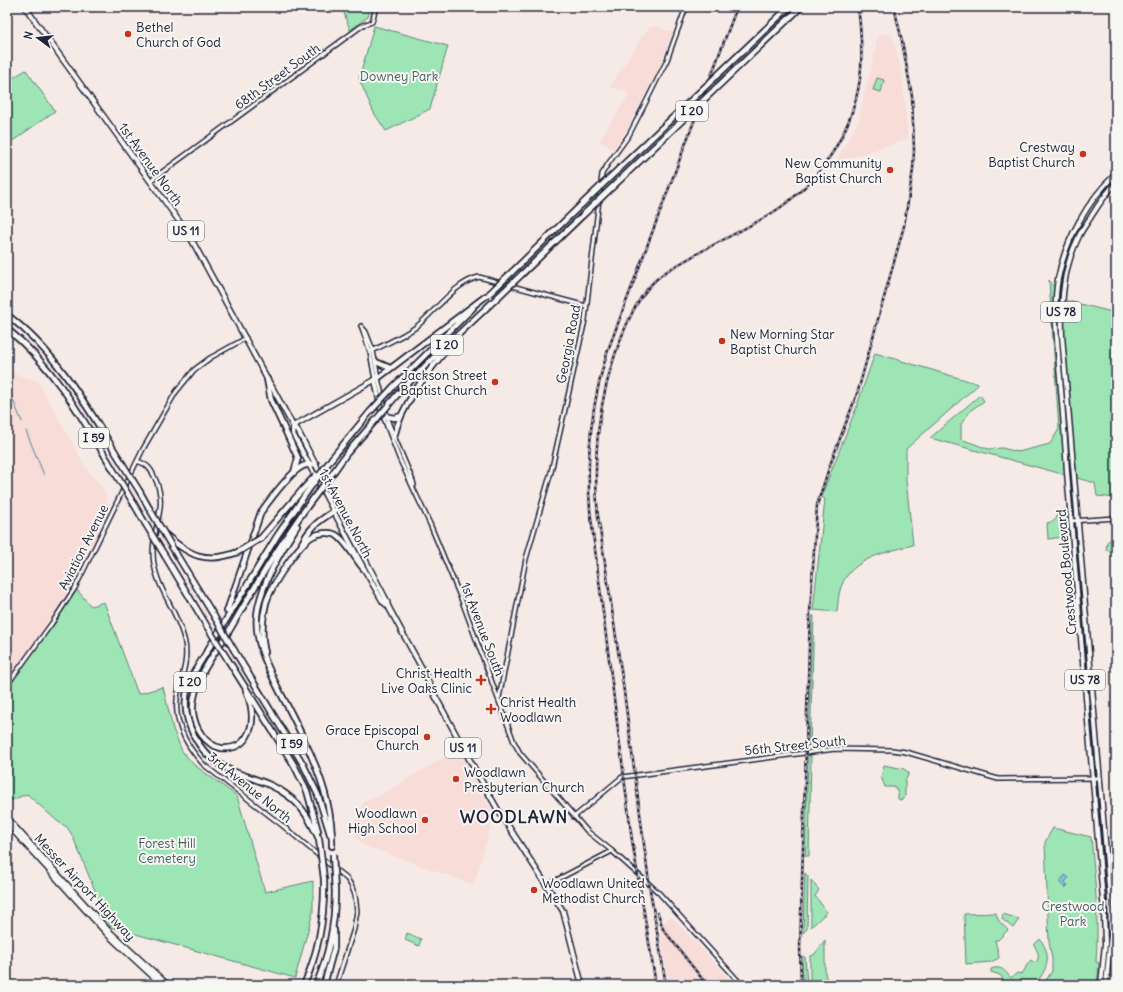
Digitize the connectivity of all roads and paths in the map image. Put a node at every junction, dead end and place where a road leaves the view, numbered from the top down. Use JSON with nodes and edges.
{"nodes":[{"id":1,"x":25,"y":7,"type":"edge"},
{"id":2,"x":376,"y":7,"type":"edge"},
{"id":3,"x":686,"y":7,"type":"edge"},
{"id":4,"x":789,"y":7,"type":"edge"},
{"id":5,"x":801,"y":7,"type":"edge"},
{"id":6,"x":1116,"y":174,"type":"edge"},
{"id":7,"x":150,"y":180,"type":"junction"},
{"id":8,"x":1116,"y":183,"type":"edge"},
{"id":9,"x":487,"y":295,"type":"junction"},
{"id":10,"x":586,"y":306,"type":"junction"},
{"id":11,"x":1058,"y":311,"type":"junction"},
{"id":12,"x":7,"y":315,"type":"edge"},
{"id":13,"x":7,"y":329,"type":"edge"},
{"id":14,"x":461,"y":332,"type":"junction"},
{"id":15,"x":246,"y":338,"type":"junction"},
{"id":16,"x":371,"y":351,"type":"junction"},
{"id":17,"x":376,"y":362,"type":"junction"},
{"id":18,"x":390,"y":368,"type":"junction"},
{"id":19,"x":267,"y":379,"type":"junction"},
{"id":20,"x":376,"y":379,"type":"junction"},
{"id":21,"x":401,"y":416,"type":"junction"},
{"id":22,"x":385,"y":417,"type":"junction"},
{"id":23,"x":293,"y":426,"type":"junction"},
{"id":24,"x":394,"y":437,"type":"junction"},
{"id":25,"x":137,"y":461,"type":"junction"},
{"id":26,"x":308,"y":464,"type":"junction"},
{"id":27,"x":316,"y":464,"type":"junction"},
{"id":28,"x":293,"y":474,"type":"junction"},
{"id":29,"x":414,"y":487,"type":"junction"},
{"id":30,"x":305,"y":490,"type":"junction"},
{"id":31,"x":308,"y":506,"type":"junction"},
{"id":32,"x":339,"y":508,"type":"junction"},
{"id":33,"x":334,"y":512,"type":"junction"},
{"id":34,"x":1116,"y":518,"type":"edge"},
{"id":35,"x":1071,"y":521,"type":"junction"},
{"id":36,"x":1078,"y":521,"type":"junction"},
{"id":37,"x":163,"y":532,"type":"junction"},
{"id":38,"x":299,"y":550,"type":"junction"},
{"id":39,"x":364,"y":569,"type":"junction"},
{"id":40,"x":388,"y":606,"type":"junction"},
{"id":41,"x":222,"y":624,"type":"junction"},
{"id":42,"x":271,"y":673,"type":"junction"},
{"id":43,"x":7,"y":685,"type":"edge"},
{"id":44,"x":245,"y":687,"type":"junction"},
{"id":45,"x":499,"y":698,"type":"junction"},
{"id":46,"x":1093,"y":778,"type":"junction"},
{"id":47,"x":1100,"y":778,"type":"junction"},
{"id":48,"x":574,"y":817,"type":"junction"},
{"id":49,"x":7,"y":818,"type":"edge"},
{"id":50,"x":7,"y":824,"type":"edge"},
{"id":51,"x":319,"y":838,"type":"junction"},
{"id":52,"x":332,"y":846,"type":"junction"},
{"id":53,"x":612,"y":851,"type":"junction"},
{"id":54,"x":547,"y":885,"type":"junction"},
{"id":55,"x":333,"y":924,"type":"junction"},
{"id":56,"x":162,"y":985,"type":"edge"},
{"id":57,"x":168,"y":985,"type":"edge"},
{"id":58,"x":304,"y":985,"type":"edge"},
{"id":59,"x":316,"y":985,"type":"edge"},
{"id":60,"x":324,"y":985,"type":"edge"},
{"id":61,"x":336,"y":985,"type":"edge"},
{"id":62,"x":582,"y":985,"type":"edge"},
{"id":63,"x":742,"y":985,"type":"edge"},
{"id":64,"x":1101,"y":985,"type":"edge"},
{"id":65,"x":1106,"y":985,"type":"edge"}],
"edges":[{"from":1,"to":7,"type":"main road","name":"1st Avenue North","number":"US 11"},
{"from":2,"to":7,"type":"street","name":"68th Street South"},
{"from":3,"to":10,"type":"street","name":"Georgia Road"},
{"from":4,"to":9,"type":"highway","number":"I 20","bridge":true},
{"from":5,"to":14,"type":"highway","number":"I 20","bridge":true},
{"from":6,"to":11,"type":"main road","name":"Crestwood Boulevard","number":"US 78"},
{"from":7,"to":15,"type":"main road","name":"1st Avenue North","number":"US 11"},
{"from":8,"to":11,"type":"main road","name":"Crestwood Boulevard","number":"US 78"},
{"from":9,"to":18,"type":"highway"},
{"from":9,"to":30,"type":"highway","number":"I 20","bridge":true},
{"from":10,"to":16,"type":"street"},
{"from":10,"to":45,"type":"street","name":"Georgia Road"},
{"from":11,"to":35,"type":"main road","name":"Crestwood Boulevard","number":"US 78"},
{"from":11,"to":36,"type":"main road","name":"Crestwood Boulevard","number":"US 78"},
{"from":12,"to":37,"type":"highway","number":"I 59","bridge":true},
{"from":13,"to":44,"type":"highway","number":"I 59","bridge":true},
{"from":14,"to":21,"type":"highway"},
{"from":14,"to":31,"type":"highway","number":"I 20","bridge":true},
{"from":15,"to":19,"type":"main road","name":"1st Avenue North","number":"US 11"},
{"from":15,"to":25,"type":"street","name":"Aviation Avenue"},
{"from":16,"to":16,"type":"street","name":"1st Avenue South"},
{"from":16,"to":17,"type":"street","name":"1st Avenue South"},
{"from":16,"to":20,"type":"street","name":"1st Avenue South"},
{"from":17,"to":18,"type":"highway"},
{"from":17,"to":20,"type":"street","name":"1st Avenue South"},
{"from":18,"to":20,"type":"highway"},
{"from":19,"to":23,"type":"main road","name":"1st Avenue North","number":"US 11"},
{"from":19,"to":28,"type":"highway"},
{"from":20,"to":22,"type":"main road","name":"1st Avenue South"},
{"from":20,"to":23,"type":"main road"},
{"from":21,"to":22,"type":"highway"},
{"from":21,"to":24,"type":"highway"},
{"from":22,"to":24,"type":"street","name":"1st Avenue South"},
{"from":22,"to":29,"type":"street","name":"1st Avenue South"},
{"from":23,"to":26,"type":"main road","name":"1st Avenue North","number":"US 11"},
{"from":23,"to":27,"type":"main road","name":"1st Avenue North","number":"US 11"},
{"from":24,"to":29,"type":"street","name":"1st Avenue South"},
{"from":25,"to":43,"type":"street","name":"Aviation Avenue"},
{"from":25,"to":61,"type":"street","name":"3rd Avenue North"},
{"from":26,"to":27,"type":"highway"},
{"from":26,"to":28,"type":"highway"},
{"from":26,"to":33,"type":"main road","name":"1st Avenue North","number":"US 11"},
{"from":27,"to":32,"type":"main road","name":"1st Avenue North","number":"US 11"},
{"from":28,"to":41,"type":"highway"},
{"from":29,"to":45,"type":"street","name":"1st Avenue South"},
{"from":30,"to":37,"type":"highway","bridge":true},
{"from":30,"to":41,"type":"highway","number":"I 20"},
{"from":31,"to":42,"type":"highway"},
{"from":31,"to":44,"type":"highway"},
{"from":32,"to":33,"type":"highway"},
{"from":32,"to":40,"type":"main road","name":"1st Avenue North","number":"US 11"},
{"from":33,"to":38,"type":"highway"},
{"from":33,"to":39,"type":"main road","name":"1st Avenue North","number":"US 11"},
{"from":34,"to":36,"type":"street"},
{"from":35,"to":36,"type":"street"},
{"from":35,"to":46,"type":"main road","name":"Crestwood Boulevard","number":"US 78"},
{"from":36,"to":47,"type":"main road","name":"Crestwood Boulevard","number":"US 78"},
{"from":37,"to":52,"type":"highway","number":"I 59","bridge":true},
{"from":38,"to":39,"type":"highway"},
{"from":38,"to":42,"type":"highway"},
{"from":39,"to":40,"type":"main road","name":"1st Avenue North","number":"US 11"},
{"from":40,"to":54,"type":"main road","name":"1st Avenue North","number":"US 11"},
{"from":41,"to":51,"type":"highway","number":"I 20"},
{"from":42,"to":52,"type":"highway"},
{"from":44,"to":51,"type":"highway","number":"I 59"},
{"from":45,"to":48,"type":"street","name":"1st Avenue South"},
{"from":46,"to":47,"type":"street","name":"56th Street South"},
{"from":46,"to":48,"type":"street","name":"56th Street South"},
{"from":46,"to":64,"type":"main road","name":"Crestwood Boulevard","number":"US 78"},
{"from":47,"to":65,"type":"main road","name":"Crestwood Boulevard","number":"US 78"},
{"from":48,"to":53,"type":"street","name":"1st Avenue South"},
{"from":49,"to":57,"type":"main road","name":"Messer Airport Highway"},
{"from":50,"to":56,"type":"main road","name":"Messer Airport Highway"},
{"from":51,"to":58,"type":"highway","number":"I 20","bridge":true},
{"from":52,"to":55,"type":"highway","bridge":true},
{"from":53,"to":54,"type":"street"},
{"from":53,"to":63,"type":"street","name":"1st Avenue South"},
{"from":54,"to":62,"type":"main road","name":"1st Avenue North","number":"US 11"},
{"from":55,"to":59,"type":"highway"},
{"from":55,"to":60,"type":"highway"}]}
